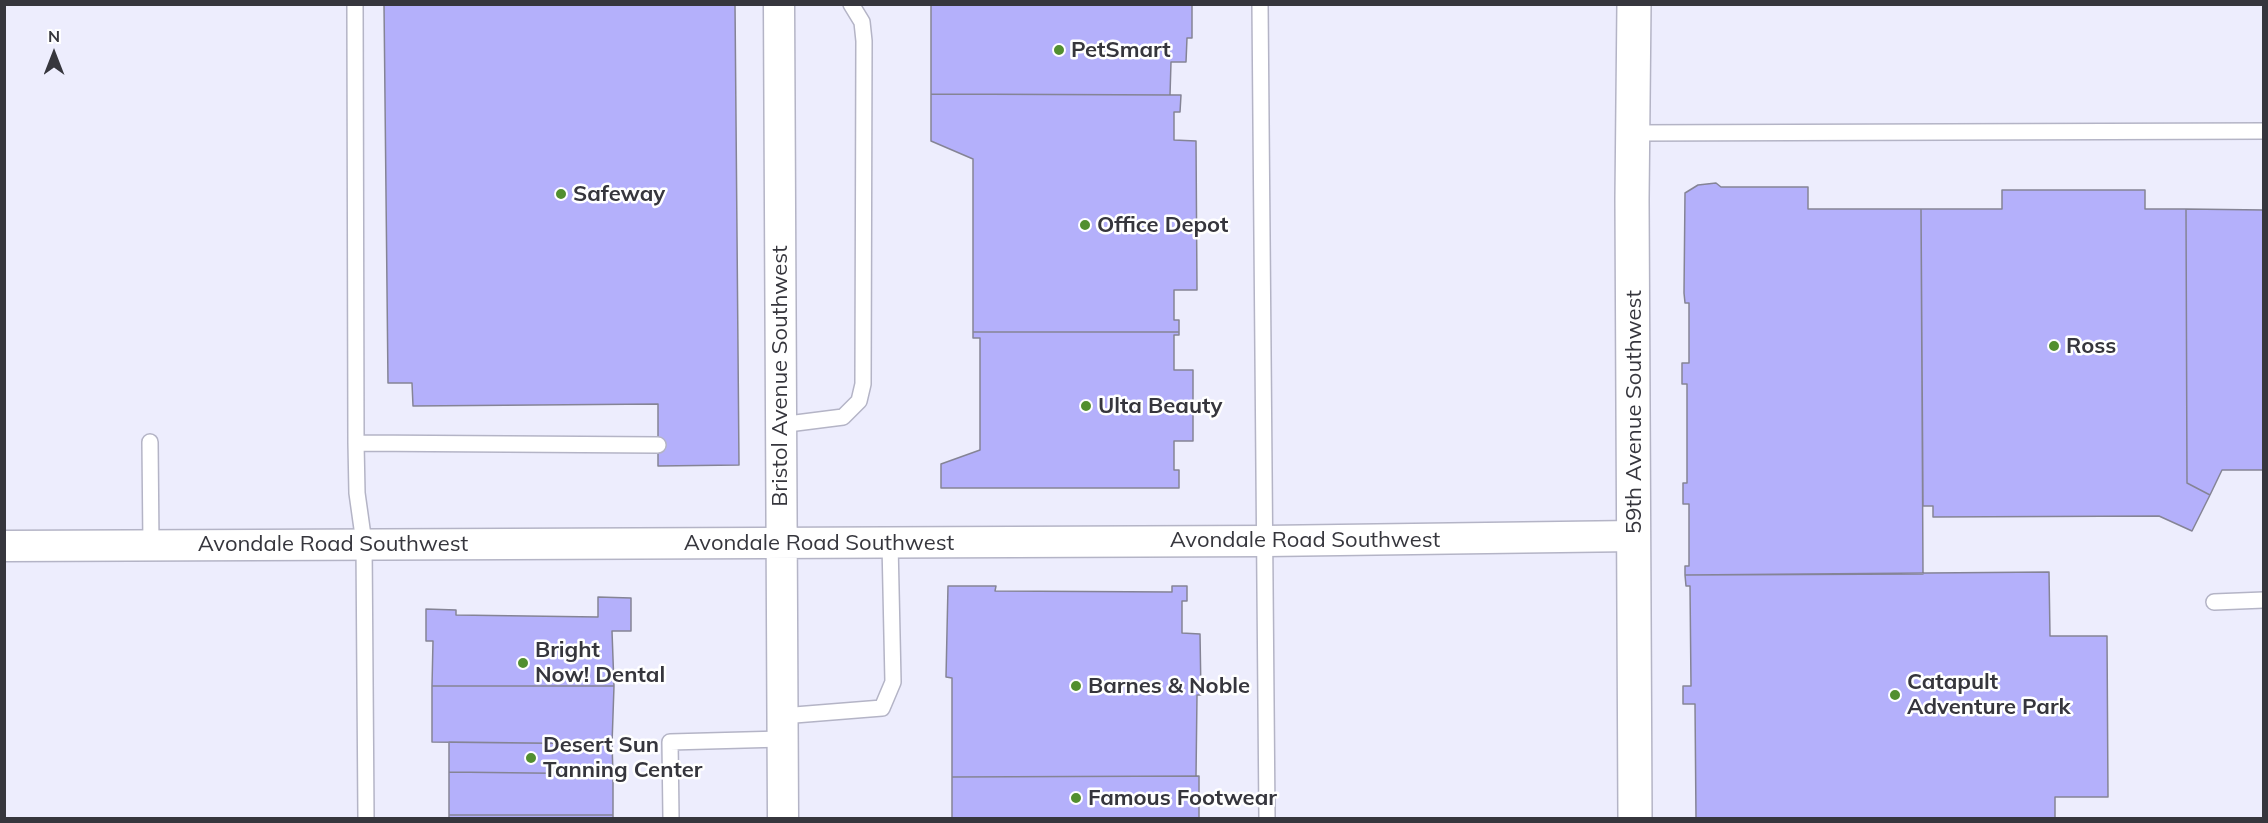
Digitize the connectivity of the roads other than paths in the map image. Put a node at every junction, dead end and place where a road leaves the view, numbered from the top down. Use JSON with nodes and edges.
{"nodes":[{"id":1,"x":355,"y":4,"type":"edge"},
{"id":2,"x":778,"y":4,"type":"edge"},
{"id":3,"x":851,"y":4,"type":"edge"},
{"id":4,"x":1260,"y":4,"type":"edge"},
{"id":5,"x":1634,"y":4,"type":"edge"},
{"id":6,"x":2264,"y":131,"type":"edge"},
{"id":7,"x":1634,"y":133,"type":"junction"},
{"id":8,"x":780,"y":425,"type":"junction"},
{"id":9,"x":150,"y":442,"type":"dead end"},
{"id":10,"x":356,"y":443,"type":"junction"},
{"id":11,"x":658,"y":445,"type":"dead end"},
{"id":12,"x":1634,"y":536,"type":"junction"},
{"id":13,"x":1266,"y":541,"type":"junction"},
{"id":14,"x":364,"y":543,"type":"junction"},
{"id":15,"x":781,"y":543,"type":"junction"},
{"id":16,"x":890,"y":543,"type":"junction"},
{"id":17,"x":151,"y":545,"type":"junction"},
{"id":18,"x":4,"y":546,"type":"edge"},
{"id":19,"x":2264,"y":600,"type":"edge"},
{"id":20,"x":2214,"y":602,"type":"dead end"},
{"id":21,"x":782,"y":727,"type":"junction"},
{"id":22,"x":366,"y":819,"type":"edge"},
{"id":23,"x":671,"y":819,"type":"edge"},
{"id":24,"x":783,"y":819,"type":"edge"},
{"id":25,"x":1267,"y":819,"type":"edge"},
{"id":26,"x":1635,"y":819,"type":"edge"}],
"edges":[{"from":1,"to":10,"type":"lane"},
{"from":2,"to":8,"type":"street","name":"Bristol Avenue Southwest"},
{"from":3,"to":8,"type":"lane"},
{"from":4,"to":13,"type":"lane"},
{"from":5,"to":7,"type":"street","name":"59th Avenue Southwest"},
{"from":6,"to":7,"type":"lane"},
{"from":7,"to":12,"type":"street","name":"59th Avenue Southwest"},
{"from":8,"to":15,"type":"street","name":"Bristol Avenue Southwest"},
{"from":9,"to":17,"type":"lane"},
{"from":10,"to":11,"type":"lane"},
{"from":10,"to":14,"type":"lane"},
{"from":12,"to":13,"type":"street","name":"Avondale Road Southwest"},
{"from":12,"to":26,"type":"street","name":"59th Avenue Southwest"},
{"from":13,"to":16,"type":"street","name":"Avondale Road Southwest"},
{"from":13,"to":25,"type":"lane"},
{"from":14,"to":15,"type":"street","name":"Avondale Road Southwest"},
{"from":14,"to":17,"type":"street","name":"Avondale Road Southwest"},
{"from":14,"to":22,"type":"lane"},
{"from":15,"to":16,"type":"street","name":"Avondale Road Southwest"},
{"from":15,"to":21,"type":"street","name":"Bristol Avenue Southwest"},
{"from":16,"to":21,"type":"lane"},
{"from":17,"to":18,"type":"street","name":"Avondale Road Southwest"},
{"from":19,"to":20,"type":"lane"},
{"from":21,"to":23,"type":"lane"},
{"from":21,"to":24,"type":"street","name":"Bristol Avenue Southwest"}]}
